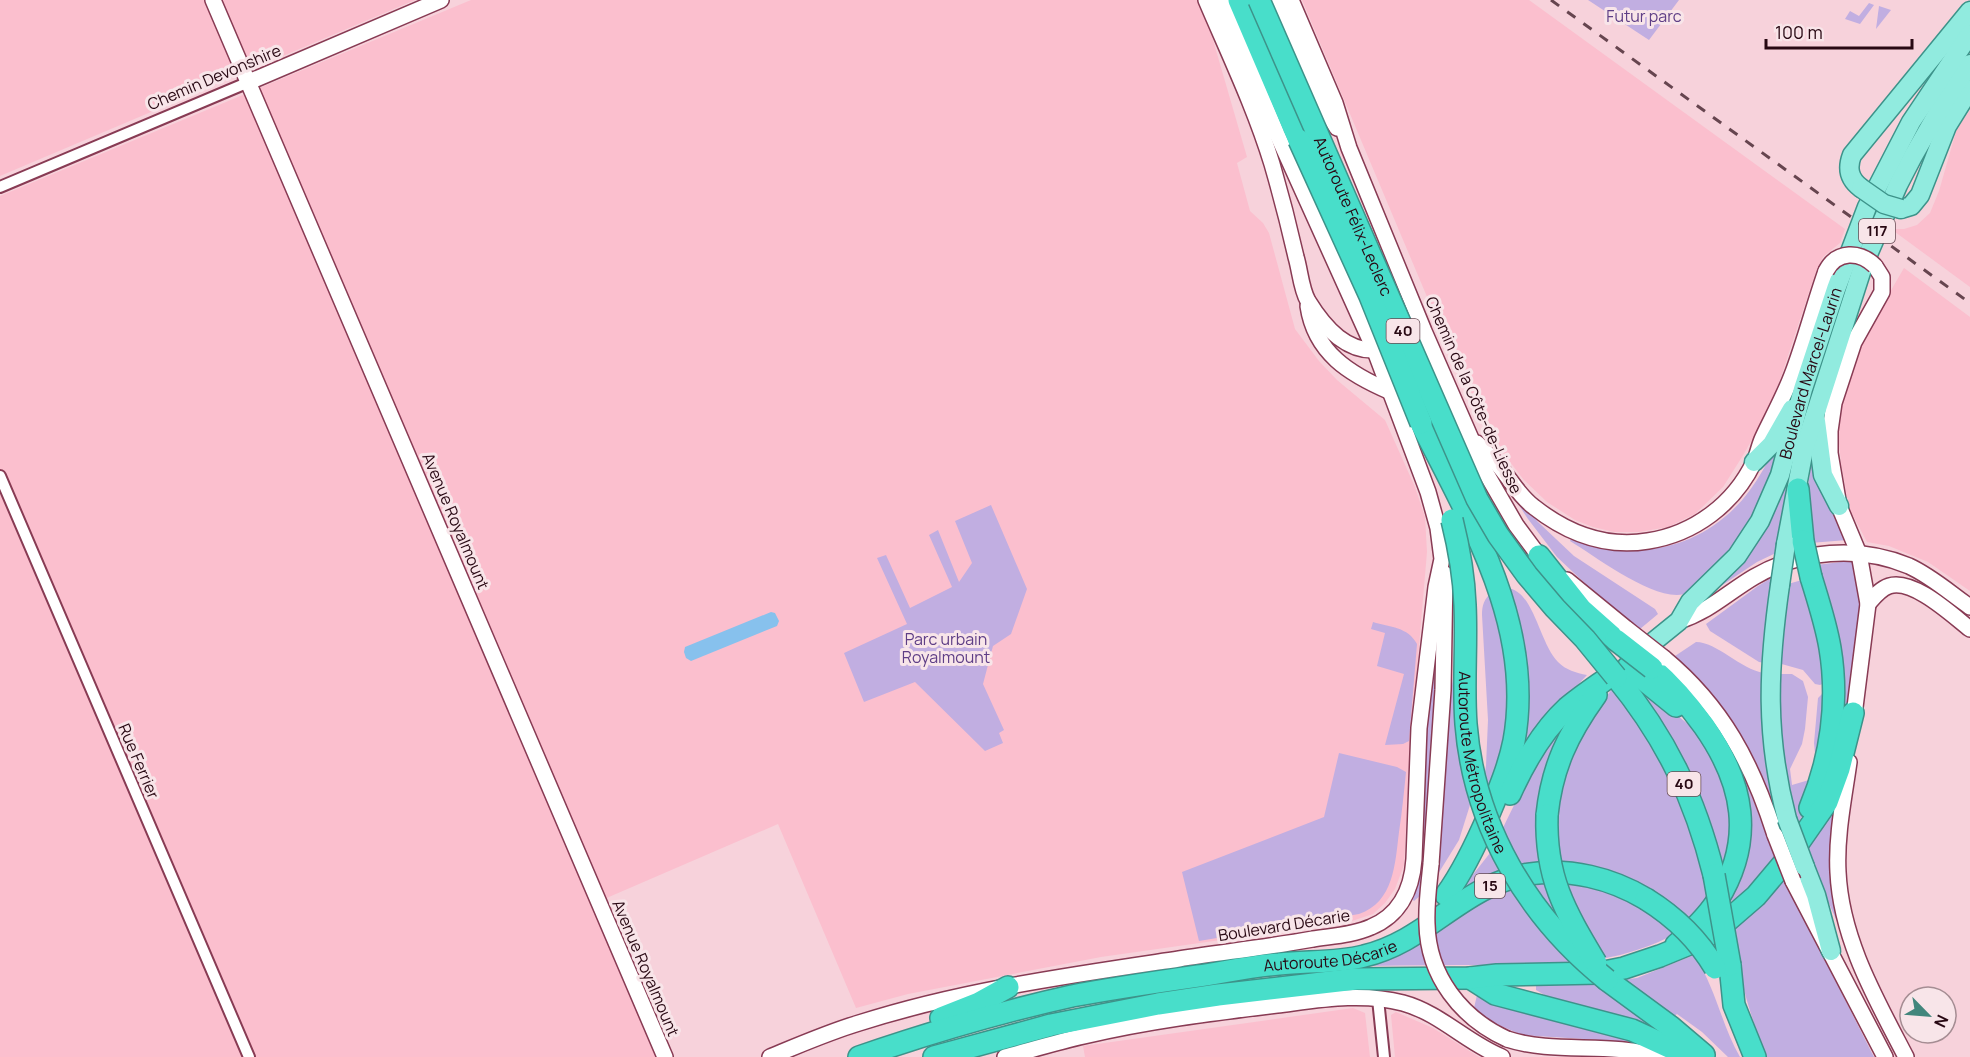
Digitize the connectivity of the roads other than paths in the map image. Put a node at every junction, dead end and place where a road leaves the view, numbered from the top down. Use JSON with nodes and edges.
{"nodes":[{"id":1,"x":213,"y":0,"type":"edge"},
{"id":2,"x":441,"y":0,"type":"edge"},
{"id":3,"x":1206,"y":0,"type":"edge"},
{"id":4,"x":1221,"y":0,"type":"edge"},
{"id":5,"x":1239,"y":0,"type":"edge"},
{"id":6,"x":1258,"y":0,"type":"edge"},
{"id":7,"x":1277,"y":0,"type":"edge"},
{"id":8,"x":1291,"y":0,"type":"edge"},
{"id":9,"x":1970,"y":11,"type":"edge"},
{"id":10,"x":1970,"y":34,"type":"edge"},
{"id":11,"x":1970,"y":64,"type":"edge"},
{"id":12,"x":249,"y":82,"type":"junction"},
{"id":13,"x":1970,"y":89,"type":"edge"},
{"id":14,"x":1349,"y":148,"type":"junction"},
{"id":15,"x":1294,"y":171,"type":"junction"},
{"id":16,"x":0,"y":187,"type":"edge"},
{"id":17,"x":1306,"y":298,"type":"junction"},
{"id":18,"x":1424,"y":331,"type":"junction"},
{"id":19,"x":1375,"y":351,"type":"junction"},
{"id":20,"x":1803,"y":389,"type":"junction"},
{"id":21,"x":1390,"y":392,"type":"junction"},
{"id":22,"x":1816,"y":413,"type":"junction"},
{"id":23,"x":1421,"y":423,"type":"junction"},
{"id":24,"x":1471,"y":437,"type":"junction"},
{"id":25,"x":1754,"y":462,"type":"junction"},
{"id":26,"x":0,"y":476,"type":"edge"},
{"id":27,"x":1798,"y":489,"type":"joint"},
{"id":28,"x":1839,"y":506,"type":"junction"},
{"id":29,"x":1795,"y":543,"type":"junction"},
{"id":30,"x":1859,"y":554,"type":"junction"},
{"id":31,"x":1539,"y":556,"type":"joint"},
{"id":32,"x":1442,"y":559,"type":"junction"},
{"id":33,"x":1868,"y":604,"type":"junction"},
{"id":34,"x":1970,"y":607,"type":"edge"},
{"id":35,"x":1679,"y":621,"type":"junction"},
{"id":36,"x":1970,"y":629,"type":"edge"},
{"id":37,"x":1585,"y":639,"type":"junction"},
{"id":38,"x":1656,"y":672,"type":"junction"},
{"id":39,"x":1609,"y":677,"type":"junction"},
{"id":40,"x":1853,"y":713,"type":"junction"},
{"id":41,"x":1795,"y":868,"type":"junction"},
{"id":42,"x":1446,"y":895,"type":"junction"},
{"id":43,"x":1669,"y":951,"type":"junction"},
{"id":44,"x":1831,"y":951,"type":"joint"},
{"id":45,"x":1276,"y":964,"type":"junction"},
{"id":46,"x":1470,"y":978,"type":"junction"},
{"id":47,"x":1607,"y":980,"type":"junction"},
{"id":48,"x":1008,"y":987,"type":"junction"},
{"id":49,"x":1378,"y":999,"type":"junction"},
{"id":50,"x":1734,"y":1005,"type":"junction"},
{"id":51,"x":903,"y":1042,"type":"junction"},
{"id":52,"x":249,"y":1057,"type":"edge"},
{"id":53,"x":665,"y":1057,"type":"edge"},
{"id":54,"x":770,"y":1057,"type":"edge"},
{"id":55,"x":859,"y":1057,"type":"edge"},
{"id":56,"x":934,"y":1057,"type":"edge"},
{"id":57,"x":1005,"y":1057,"type":"edge"},
{"id":58,"x":1384,"y":1057,"type":"edge"},
{"id":59,"x":1502,"y":1057,"type":"edge"},
{"id":60,"x":1659,"y":1057,"type":"edge"},
{"id":61,"x":1691,"y":1057,"type":"edge"},
{"id":62,"x":1705,"y":1057,"type":"edge"},
{"id":63,"x":1755,"y":1057,"type":"edge"},
{"id":64,"x":1885,"y":1057,"type":"edge"},
{"id":65,"x":1906,"y":1057,"type":"edge"}],
"edges":[{"from":1,"to":12,"type":"main road","name":"Avenue Royalmount"},
{"from":2,"to":12,"type":"main road","name":"Chemin Devonshire"},
{"from":3,"to":17,"type":"main road"},
{"from":4,"to":15,"type":"main road"},
{"from":5,"to":23,"type":"highway","name":"Autoroute Félix-Leclerc","number":"40","bridge":true},
{"from":6,"to":37,"type":"highway","name":"Autoroute Félix-Leclerc","number":"40","bridge":true},
{"from":7,"to":14,"type":"main road"},
{"from":8,"to":14,"type":"main road","name":"Chemin de la Côte-de-Liesse"},
{"from":9,"to":13,"type":"main road","bridge":true},
{"from":10,"to":20,"type":"main road","name":"Boulevard Marcel-Laurin","number":"117"},
{"from":11,"to":22,"type":"main road","name":"Boulevard Marcel-Laurin","number":"117"},
{"from":12,"to":16,"type":"street","name":"Chemin Devonshire"},
{"from":12,"to":53,"type":"main road","name":"Avenue Royalmount"},
{"from":14,"to":15,"type":"main road"},
{"from":14,"to":18,"type":"main road","name":"Chemin de la Côte-de-Liesse"},
{"from":15,"to":19,"type":"main road"},
{"from":17,"to":19,"type":"main road"},
{"from":17,"to":21,"type":"main road"},
{"from":18,"to":19,"type":"main road"},
{"from":18,"to":24,"type":"main road","name":"Chemin de la Côte-de-Liesse"},
{"from":19,"to":21,"type":"main road"},
{"from":20,"to":25,"type":"main road"},
{"from":20,"to":35,"type":"main road","name":"Boulevard Marcel-Laurin"},
{"from":21,"to":32,"type":"main road","name":"Boulevard Décarie"},
{"from":22,"to":27,"type":"main road","name":"Boulevard Marcel-Laurin"},
{"from":22,"to":28,"type":"main road"},
{"from":23,"to":42,"type":"highway"},
{"from":23,"to":47,"type":"highway","name":"Autoroute Métropolitaine","number":"40","bridge":true},
{"from":24,"to":25,"type":"main road"},
{"from":24,"to":31,"type":"main road","name":"Chemin de la Côte-de-Liesse"},
{"from":25,"to":28,"type":"main road","bridge":true},
{"from":26,"to":52,"type":"street","name":"Rue Ferrier"},
{"from":27,"to":29,"type":"highway"},
{"from":28,"to":30,"type":"main road"},
{"from":29,"to":41,"type":"main road","bridge":true},
{"from":29,"to":41,"type":"highway","bridge":true},
{"from":30,"to":33,"type":"main road"},
{"from":30,"to":34,"type":"main road"},
{"from":30,"to":35,"type":"main road"},
{"from":31,"to":38,"type":"highway","bridge":true},
{"from":32,"to":48,"type":"main road","name":"Boulevard Décarie"},
{"from":32,"to":60,"type":"main road","bridge":true},
{"from":33,"to":36,"type":"main road"},
{"from":33,"to":40,"type":"main road"},
{"from":35,"to":39,"type":"main road","name":"Boulevard Marcel-Laurin"},
{"from":37,"to":38,"type":"highway"},
{"from":37,"to":50,"type":"highway","number":"40","bridge":true},
{"from":38,"to":41,"type":"main road","bridge":true},
{"from":38,"to":43,"type":"highway"},
{"from":39,"to":42,"type":"highway"},
{"from":39,"to":47,"type":"highway","bridge":true},
{"from":40,"to":41,"type":"highway"},
{"from":40,"to":65,"type":"main road"},
{"from":41,"to":43,"type":"highway","name":"Autoroute Décarie"},
{"from":41,"to":44,"type":"main road"},
{"from":42,"to":45,"type":"highway"},
{"from":43,"to":46,"type":"highway","name":"Autoroute Décarie"},
{"from":44,"to":64,"type":"main road"},
{"from":45,"to":50,"type":"highway","name":"Autoroute Décarie","number":"15","bridge":true},
{"from":45,"to":51,"type":"highway","name":"Autoroute Décarie","number":"15"},
{"from":46,"to":56,"type":"highway","name":"Autoroute Décarie"},
{"from":46,"to":61,"type":"highway"},
{"from":47,"to":62,"type":"highway","name":"Autoroute Métropolitaine","number":"40"},
{"from":48,"to":51,"type":"highway"},
{"from":48,"to":54,"type":"main road","name":"Boulevard Décarie"},
{"from":49,"to":57,"type":"main road"},
{"from":49,"to":58,"type":"street"},
{"from":49,"to":59,"type":"main road"},
{"from":50,"to":63,"type":"highway","number":"15"},
{"from":51,"to":55,"type":"highway","name":"Autoroute Décarie","number":"15"}]}
